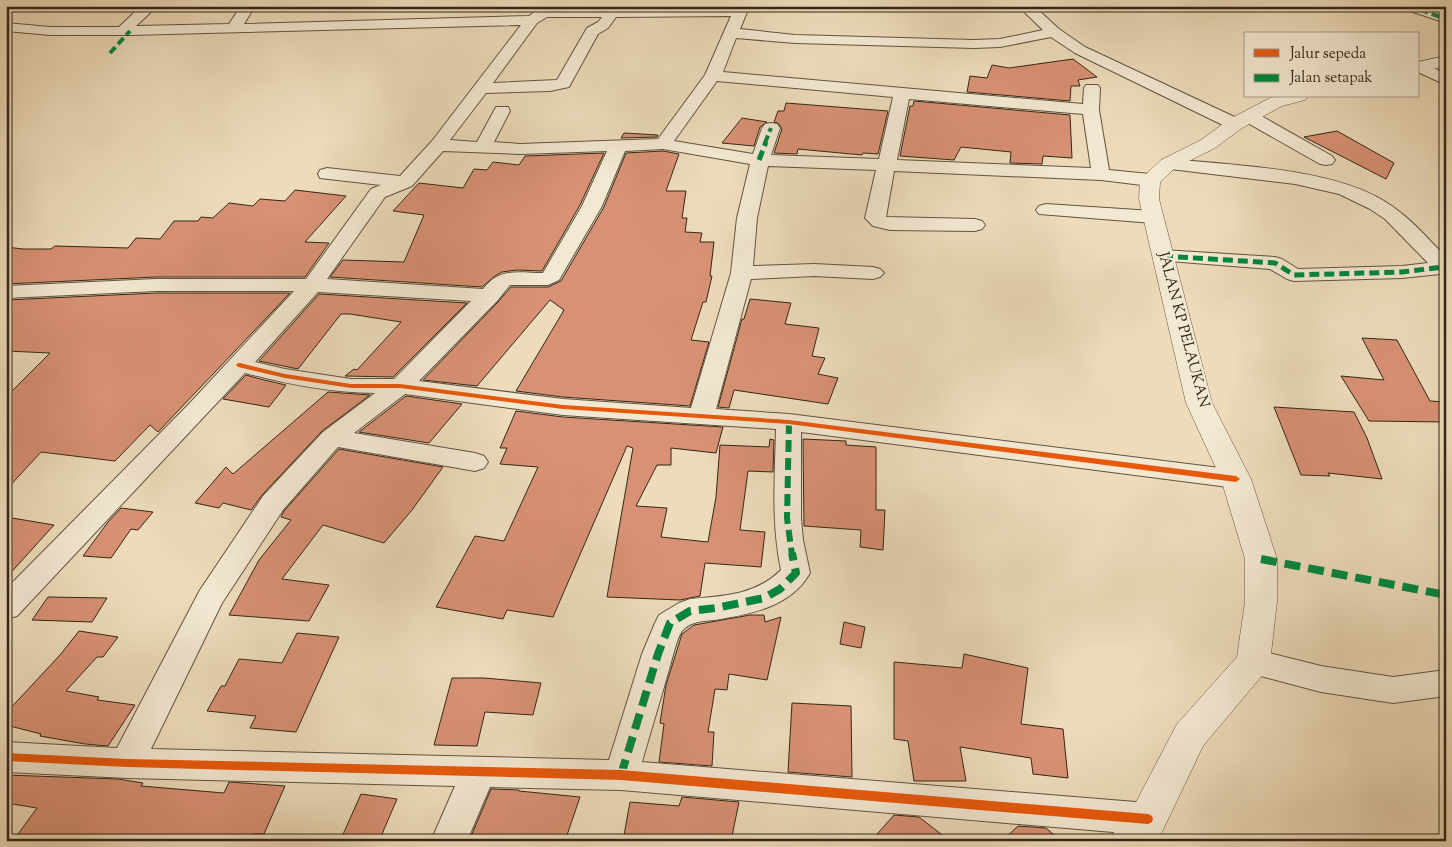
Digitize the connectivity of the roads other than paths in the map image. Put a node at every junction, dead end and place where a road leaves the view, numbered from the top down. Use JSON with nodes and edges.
{"nodes":[{"id":1,"x":154,"y":6,"type":"edge"},
{"id":2,"x":248,"y":6,"type":"edge"},
{"id":3,"x":1025,"y":6,"type":"edge"},
{"id":4,"x":1409,"y":6,"type":"edge"},
{"id":5,"x":742,"y":9,"type":"edge"},
{"id":6,"x":542,"y":13,"type":"edge"},
{"id":7,"x":612,"y":13,"type":"junction"},
{"id":8,"x":1446,"y":18,"type":"edge"},
{"id":9,"x":7,"y":28,"type":"edge"},
{"id":10,"x":233,"y":29,"type":"junction"},
{"id":11,"x":123,"y":31,"type":"junction"},
{"id":12,"x":1054,"y":32,"type":"junction"},
{"id":13,"x":731,"y":33,"type":"junction"},
{"id":14,"x":1446,"y":61,"type":"edge"},
{"id":15,"x":1420,"y":67,"type":"edge"},
{"id":16,"x":1420,"y":67,"type":"edge"},
{"id":17,"x":713,"y":76,"type":"junction"},
{"id":18,"x":1446,"y":80,"type":"edge"},
{"id":19,"x":482,"y":88,"type":"junction"},
{"id":20,"x":1092,"y":88,"type":"dead end"},
{"id":21,"x":902,"y":94,"type":"junction"},
{"id":22,"x":1291,"y":98,"type":"edge"},
{"id":23,"x":1090,"y":110,"type":"junction"},
{"id":24,"x":502,"y":111,"type":"dead end"},
{"id":25,"x":1243,"y":121,"type":"junction"},
{"id":26,"x":771,"y":128,"type":"dead end"},
{"id":27,"x":663,"y":144,"type":"junction"},
{"id":28,"x":438,"y":145,"type":"junction"},
{"id":29,"x":619,"y":145,"type":"junction"},
{"id":30,"x":482,"y":148,"type":"junction"},
{"id":31,"x":759,"y":160,"type":"junction"},
{"id":32,"x":1326,"y":160,"type":"dead end"},
{"id":33,"x":886,"y":165,"type":"junction"},
{"id":34,"x":1159,"y":172,"type":"junction"},
{"id":35,"x":327,"y":174,"type":"dead end"},
{"id":36,"x":1101,"y":174,"type":"junction"},
{"id":37,"x":405,"y":182,"type":"junction"},
{"id":38,"x":1046,"y":210,"type":"dead end"},
{"id":39,"x":1153,"y":217,"type":"junction"},
{"id":40,"x":975,"y":225,"type":"dead end"},
{"id":41,"x":1163,"y":256,"type":"junction"},
{"id":42,"x":1445,"y":268,"type":"edge"},
{"id":43,"x":742,"y":273,"type":"junction"},
{"id":44,"x":873,"y":273,"type":"dead end"},
{"id":45,"x":312,"y":285,"type":"junction"},
{"id":46,"x":6,"y":292,"type":"edge"},
{"id":47,"x":489,"y":296,"type":"junction"},
{"id":48,"x":240,"y":365,"type":"junction"},
{"id":49,"x":400,"y":386,"type":"junction"},
{"id":50,"x":700,"y":417,"type":"junction"},
{"id":51,"x":788,"y":422,"type":"junction"},
{"id":52,"x":332,"y":438,"type":"junction"},
{"id":53,"x":475,"y":462,"type":"dead end"},
{"id":54,"x":1236,"y":478,"type":"junction"},
{"id":55,"x":6,"y":608,"type":"edge"},
{"id":56,"x":1253,"y":662,"type":"junction"},
{"id":57,"x":1446,"y":683,"type":"edge"},
{"id":58,"x":6,"y":757,"type":"edge"},
{"id":59,"x":127,"y":763,"type":"junction"},
{"id":60,"x":479,"y":771,"type":"junction"},
{"id":61,"x":621,"y":775,"type":"junction"},
{"id":62,"x":1139,"y":830,"type":"edge"},
{"id":63,"x":449,"y":841,"type":"edge"}],
"edges":[{"from":1,"to":11,"type":"street"},
{"from":2,"to":10,"type":"street"},
{"from":3,"to":12,"type":"street"},
{"from":4,"to":8,"type":"street"},
{"from":5,"to":7,"type":"street"},
{"from":5,"to":13,"type":"street"},
{"from":6,"to":7,"type":"street"},
{"from":6,"to":10,"type":"street"},
{"from":6,"to":19,"type":"street"},
{"from":7,"to":19,"type":"street"},
{"from":9,"to":11,"type":"street"},
{"from":10,"to":11,"type":"street"},
{"from":12,"to":13,"type":"street"},
{"from":12,"to":25,"type":"street"},
{"from":13,"to":17,"type":"street"},
{"from":14,"to":15,"type":"street"},
{"from":16,"to":18,"type":"street"},
{"from":17,"to":21,"type":"street"},
{"from":17,"to":27,"type":"street"},
{"from":19,"to":28,"type":"street"},
{"from":20,"to":23,"type":"street"},
{"from":21,"to":23,"type":"street"},
{"from":21,"to":33,"type":"street"},
{"from":22,"to":25,"type":"street"},
{"from":23,"to":36,"type":"street"},
{"from":24,"to":30,"type":"street"},
{"from":25,"to":32,"type":"street"},
{"from":25,"to":34,"type":"street"},
{"from":26,"to":31,"type":"street"},
{"from":27,"to":29,"type":"street"},
{"from":27,"to":31,"type":"street"},
{"from":28,"to":30,"type":"street"},
{"from":28,"to":37,"type":"street"},
{"from":29,"to":30,"type":"street"},
{"from":29,"to":47,"type":"street"},
{"from":31,"to":33,"type":"street"},
{"from":31,"to":43,"type":"street"},
{"from":33,"to":36,"type":"street"},
{"from":33,"to":40,"type":"street"},
{"from":34,"to":36,"type":"street"},
{"from":34,"to":39,"type":"street","name":"JALAN KP PELAUKAN"},
{"from":34,"to":42,"type":"street"},
{"from":35,"to":37,"type":"street"},
{"from":37,"to":45,"type":"street"},
{"from":38,"to":39,"type":"street"},
{"from":39,"to":41,"type":"street","name":"JALAN KP PELAUKAN"},
{"from":41,"to":42,"type":"street"},
{"from":41,"to":54,"type":"street","name":"JALAN KP PELAUKAN"},
{"from":43,"to":44,"type":"street"},
{"from":43,"to":50,"type":"street"},
{"from":45,"to":46,"type":"street"},
{"from":45,"to":47,"type":"street"},
{"from":45,"to":48,"type":"street"},
{"from":47,"to":49,"type":"street"},
{"from":48,"to":49,"type":"street"},
{"from":48,"to":55,"type":"street"},
{"from":49,"to":50,"type":"street"},
{"from":49,"to":52,"type":"street"},
{"from":50,"to":51,"type":"street"},
{"from":51,"to":54,"type":"street"},
{"from":51,"to":61,"type":"street"},
{"from":52,"to":53,"type":"street"},
{"from":52,"to":59,"type":"street"},
{"from":54,"to":56,"type":"street","name":"JALAN KP PELAUKAN"},
{"from":56,"to":57,"type":"street"},
{"from":56,"to":62,"type":"street"},
{"from":58,"to":59,"type":"street"},
{"from":59,"to":60,"type":"street"},
{"from":60,"to":61,"type":"street"},
{"from":60,"to":63,"type":"street"},
{"from":61,"to":62,"type":"street"}]}
